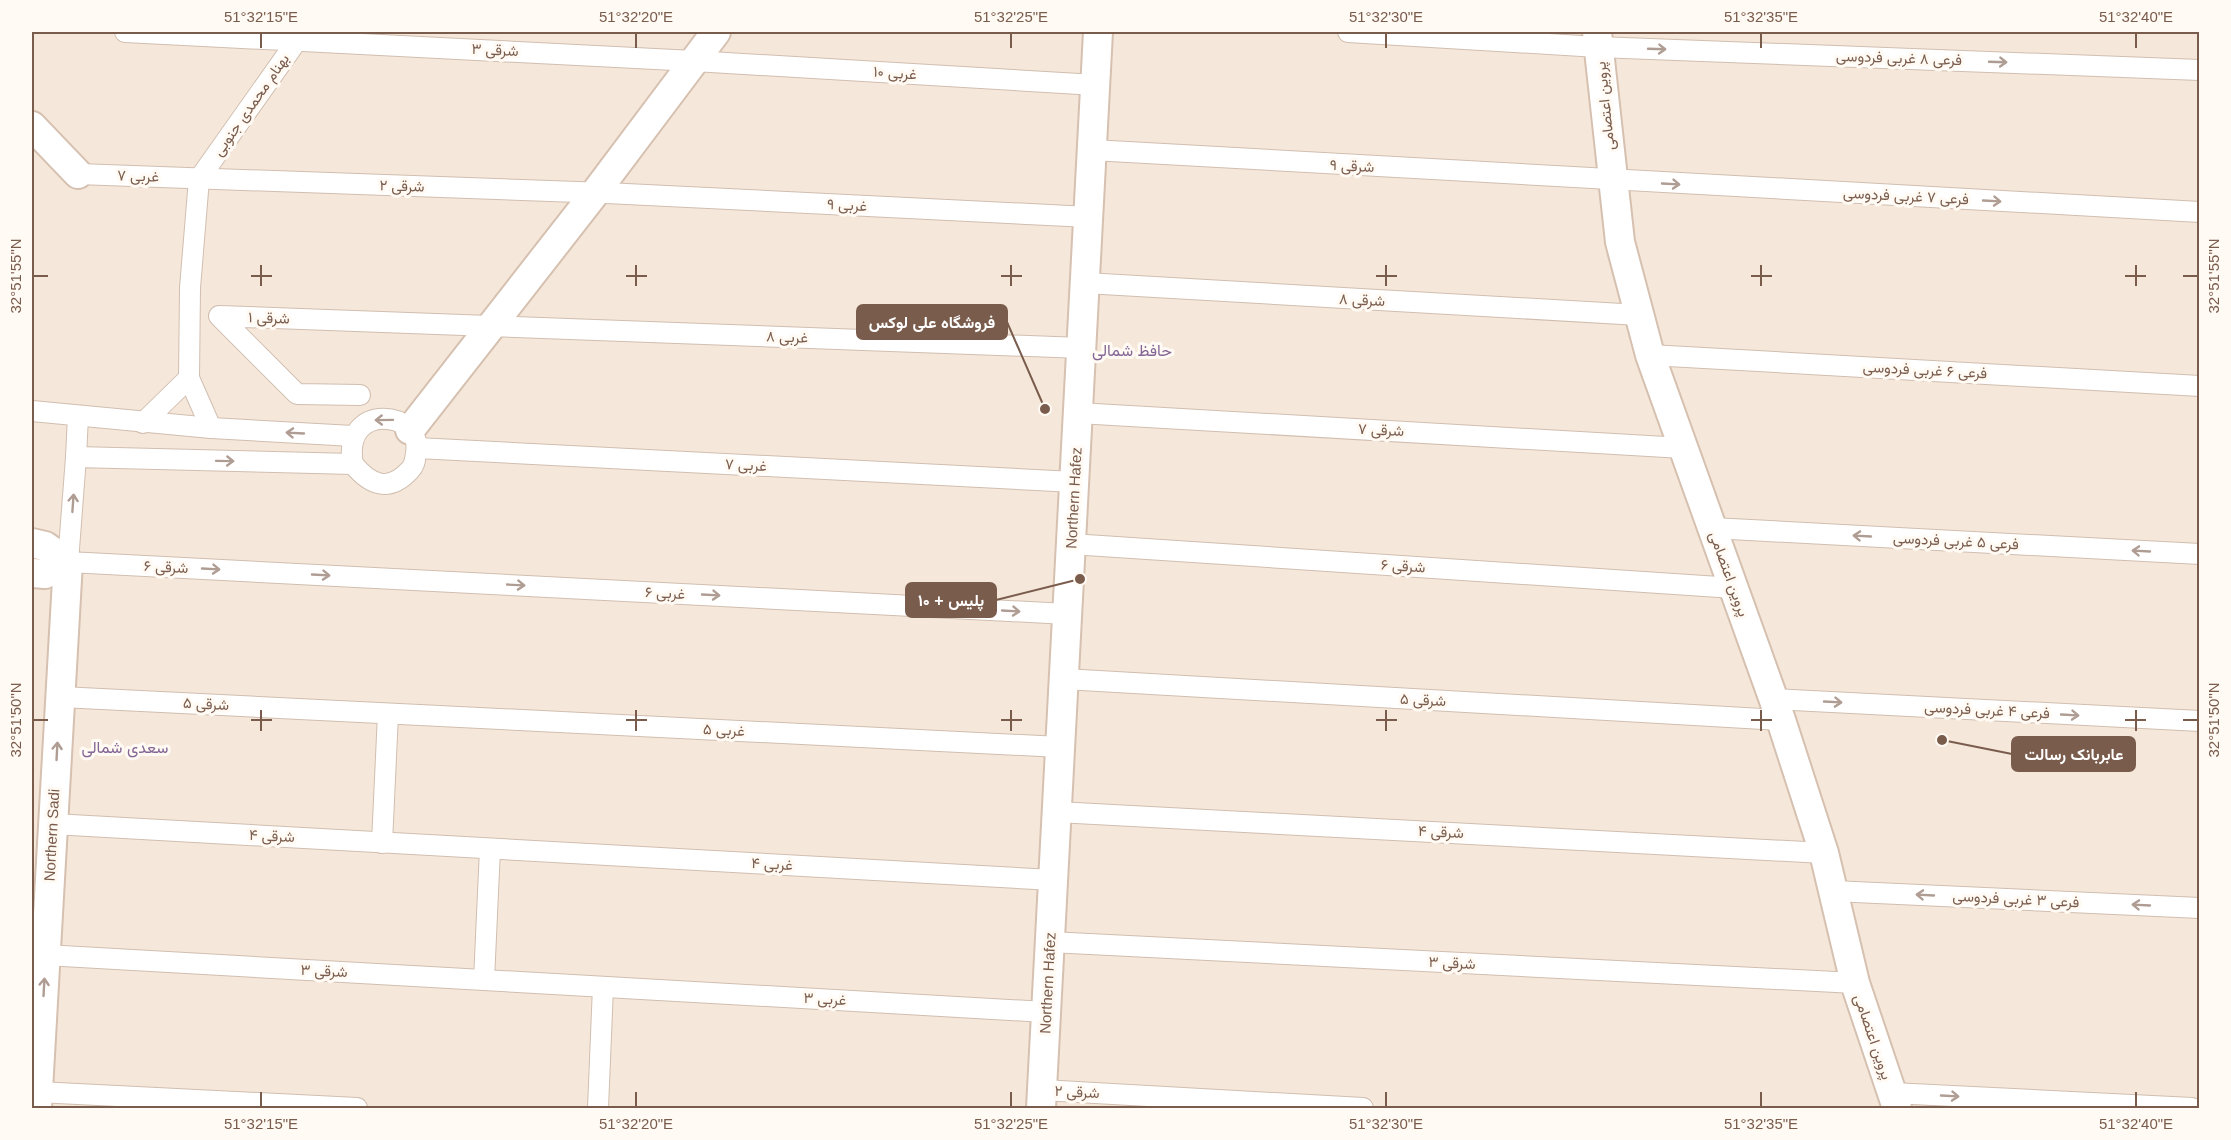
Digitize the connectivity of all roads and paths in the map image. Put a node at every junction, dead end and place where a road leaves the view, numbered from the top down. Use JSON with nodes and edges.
{"nodes":[{"id":1,"x":125,"y":32,"type":"edge"},
{"id":2,"x":716,"y":32,"type":"edge"},
{"id":3,"x":1098,"y":32,"type":"edge"},
{"id":4,"x":1348,"y":32,"type":"edge"},
{"id":5,"x":300,"y":36,"type":"edge"},
{"id":6,"x":1598,"y":39,"type":"edge"},
{"id":7,"x":694,"y":60,"type":"junction"},
{"id":8,"x":2199,"y":70,"type":"edge"},
{"id":9,"x":1095,"y":85,"type":"junction"},
{"id":10,"x":32,"y":126,"type":"edge"},
{"id":11,"x":1092,"y":150,"type":"junction"},
{"id":12,"x":78,"y":174,"type":"joint"},
{"id":13,"x":199,"y":178,"type":"junction"},
{"id":14,"x":1613,"y":180,"type":"junction"},
{"id":15,"x":601,"y":193,"type":"junction"},
{"id":16,"x":2199,"y":212,"type":"edge"},
{"id":17,"x":1089,"y":217,"type":"junction"},
{"id":18,"x":1085,"y":283,"type":"junction"},
{"id":19,"x":1640,"y":315,"type":"junction"},
{"id":20,"x":493,"y":326,"type":"junction"},
{"id":21,"x":1082,"y":348,"type":"junction"},
{"id":22,"x":1650,"y":355,"type":"junction"},
{"id":23,"x":189,"y":378,"type":"junction"},
{"id":24,"x":2199,"y":386,"type":"edge"},
{"id":25,"x":360,"y":395,"type":"dead end"},
{"id":26,"x":32,"y":411,"type":"edge"},
{"id":27,"x":1078,"y":413,"type":"junction"},
{"id":28,"x":78,"y":416,"type":"junction"},
{"id":29,"x":143,"y":423,"type":"junction"},
{"id":30,"x":212,"y":428,"type":"junction"},
{"id":31,"x":353,"y":436,"type":"junction"},
{"id":32,"x":414,"y":439,"type":"junction"},
{"id":33,"x":1683,"y":448,"type":"junction"},
{"id":34,"x":76,"y":458,"type":"junction"},
{"id":35,"x":353,"y":464,"type":"junction"},
{"id":36,"x":1074,"y":482,"type":"junction"},
{"id":37,"x":1712,"y":528,"type":"junction"},
{"id":38,"x":32,"y":543,"type":"edge"},
{"id":39,"x":1071,"y":544,"type":"junction"},
{"id":40,"x":2199,"y":554,"type":"edge"},
{"id":41,"x":68,"y":562,"type":"junction"},
{"id":42,"x":263,"y":572,"type":"joint"},
{"id":43,"x":32,"y":573,"type":"edge"},
{"id":44,"x":1734,"y":588,"type":"junction"},
{"id":45,"x":1067,"y":614,"type":"junction"},
{"id":46,"x":1064,"y":679,"type":"junction"},
{"id":47,"x":61,"y":697,"type":"junction"},
{"id":48,"x":1778,"y":710,"type":"junction"},
{"id":49,"x":388,"y":714,"type":"junction"},
{"id":50,"x":2199,"y":721,"type":"edge"},
{"id":51,"x":1060,"y":747,"type":"junction"},
{"id":52,"x":1057,"y":812,"type":"junction"},
{"id":53,"x":53,"y":824,"type":"junction"},
{"id":54,"x":382,"y":843,"type":"junction"},
{"id":55,"x":490,"y":849,"type":"junction"},
{"id":56,"x":41,"y":853,"type":"edge"},
{"id":57,"x":1824,"y":853,"type":"junction"},
{"id":58,"x":1053,"y":880,"type":"junction"},
{"id":59,"x":1833,"y":891,"type":"junction"},
{"id":60,"x":2199,"y":908,"type":"edge"},
{"id":61,"x":1050,"y":942,"type":"junction"},
{"id":62,"x":45,"y":956,"type":"junction"},
{"id":63,"x":484,"y":980,"type":"junction"},
{"id":64,"x":1855,"y":983,"type":"junction"},
{"id":65,"x":603,"y":987,"type":"junction"},
{"id":66,"x":1046,"y":1012,"type":"junction"},
{"id":67,"x":1042,"y":1099,"type":"edge"},
{"id":68,"x":37,"y":1100,"type":"edge"},
{"id":69,"x":1894,"y":1101,"type":"edge"},
{"id":70,"x":357,"y":1108,"type":"edge"},
{"id":71,"x":598,"y":1108,"type":"edge"},
{"id":72,"x":1364,"y":1108,"type":"edge"},
{"id":73,"x":2192,"y":1108,"type":"edge"}],
"edges":[{"from":1,"to":5,"type":"street"},
{"from":2,"to":7,"type":"main road"},
{"from":3,"to":9,"type":"main road","name":"Northern Hafez"},
{"from":4,"to":6,"type":"street","name":"فرعی ۸ غربی فردوسی"},
{"from":5,"to":7,"type":"street","name":"۳ شرقی"},
{"from":5,"to":13,"type":"street","name":"بهنام محمدی جنوبی"},
{"from":6,"to":8,"type":"street","name":"فرعی ۸ غربی فردوسی","one_way":true},
{"from":6,"to":14,"type":"main road","name":"پروین اعتصامی"},
{"from":7,"to":9,"type":"street","name":"۱۰ غربی"},
{"from":7,"to":15,"type":"main road"},
{"from":9,"to":11,"type":"main road","name":"Northern Hafez"},
{"from":10,"to":12,"type":"main road"},
{"from":11,"to":14,"type":"street","name":"شرقی ۹"},
{"from":11,"to":17,"type":"main road","name":"Northern Hafez"},
{"from":12,"to":13,"type":"street","name":"۷ غربی"},
{"from":13,"to":15,"type":"street","name":"۲ شرقی"},
{"from":13,"to":23,"type":"street"},
{"from":14,"to":16,"type":"street","name":"فرعی ۷ غربی فردوسی","one_way":true},
{"from":14,"to":19,"type":"main road","name":"پروین اعتصامی"},
{"from":15,"to":17,"type":"street","name":"۹ غربی"},
{"from":15,"to":20,"type":"main road"},
{"from":17,"to":18,"type":"main road","name":"Northern Hafez"},
{"from":18,"to":19,"type":"street","name":"۸ شرقی"},
{"from":18,"to":21,"type":"main road","name":"Northern Hafez"},
{"from":19,"to":22,"type":"main road","name":"پروین اعتصامی"},
{"from":20,"to":21,"type":"street","name":"۸ غربی"},
{"from":20,"to":25,"type":"street","name":"۱ شرقی"},
{"from":20,"to":32,"type":"main road"},
{"from":21,"to":27,"type":"main road","name":"Northern Hafez"},
{"from":22,"to":24,"type":"street","name":"فرعی ۶ غربی فردوسی"},
{"from":22,"to":33,"type":"main road","name":"پروین اعتصامی"},
{"from":23,"to":29,"type":"street"},
{"from":23,"to":30,"type":"street"},
{"from":26,"to":28,"type":"street"},
{"from":27,"to":33,"type":"street","name":"۷ شرقی"},
{"from":27,"to":36,"type":"main road","name":"Northern Hafez"},
{"from":28,"to":29,"type":"street"},
{"from":28,"to":34,"type":"street"},
{"from":29,"to":30,"type":"street"},
{"from":31,"to":30,"type":"street","one_way":true},
{"from":32,"to":31,"type":"street","one_way":true},
{"from":31,"to":35,"type":"street"},
{"from":32,"to":35,"type":"street"},
{"from":32,"to":36,"type":"street","name":"۷ غربی"},
{"from":33,"to":37,"type":"main road","name":"پروین اعتصامی"},
{"from":34,"to":35,"type":"street","one_way":true},
{"from":41,"to":34,"type":"street","one_way":true},
{"from":36,"to":39,"type":"main road","name":"Northern Hafez"},
{"from":40,"to":37,"type":"street","name":"فرعی ۵ غربی فردوسی","one_way":true},
{"from":37,"to":44,"type":"main road","name":"پروین اعتصامی"},
{"from":38,"to":41,"type":"main road"},
{"from":39,"to":44,"type":"street","name":"۶ شرقی"},
{"from":39,"to":45,"type":"main road","name":"Northern Hafez"},
{"from":41,"to":42,"type":"street","name":"۶ شرقی","one_way":true},
{"from":41,"to":43,"type":"main road"},
{"from":41,"to":47,"type":"main road","name":"Northern Sadi"},
{"from":42,"to":45,"type":"street","name":"۶ غربی","one_way":true},
{"from":44,"to":48,"type":"main road","name":"پروین اعتصامی"},
{"from":45,"to":46,"type":"main road","name":"Northern Hafez"},
{"from":46,"to":48,"type":"street","name":"۵ شرقی"},
{"from":46,"to":51,"type":"main road","name":"Northern Hafez"},
{"from":47,"to":49,"type":"street","name":"۵ شرقی"},
{"from":53,"to":47,"type":"main road","name":"Northern Sadi","one_way":true},
{"from":48,"to":50,"type":"street","name":"فرعی ۴ غربی فردوسی","one_way":true},
{"from":48,"to":57,"type":"main road","name":"پروین اعتصامی"},
{"from":49,"to":51,"type":"street","name":"۵ غربی"},
{"from":49,"to":54,"type":"street"},
{"from":51,"to":52,"type":"main road","name":"Northern Hafez"},
{"from":52,"to":57,"type":"street","name":"۴ شرقی"},
{"from":52,"to":58,"type":"main road","name":"Northern Hafez"},
{"from":53,"to":54,"type":"street","name":"۴ شرقی"},
{"from":53,"to":56,"type":"main road","name":"Northern Sadi"},
{"from":54,"to":55,"type":"street","name":"۴ شرقی"},
{"from":55,"to":58,"type":"street","name":"۴ غربی"},
{"from":55,"to":63,"type":"street"},
{"from":56,"to":62,"type":"main road","name":"Northern Sadi"},
{"from":57,"to":59,"type":"main road","name":"پروین اعتصامی"},
{"from":58,"to":61,"type":"main road","name":"Northern Hafez"},
{"from":60,"to":59,"type":"street","name":"فرعی ۳ غربی فردوسی","one_way":true},
{"from":59,"to":64,"type":"main road","name":"پروین اعتصامی"},
{"from":61,"to":64,"type":"street","name":"۳ شرقی"},
{"from":61,"to":66,"type":"main road","name":"Northern Hafez"},
{"from":62,"to":63,"type":"street","name":"۳ شرقی"},
{"from":68,"to":62,"type":"main road","name":"Northern Sadi","one_way":true},
{"from":63,"to":65,"type":"street","name":"۳ شرقی"},
{"from":64,"to":69,"type":"main road","name":"پروین اعتصامی"},
{"from":65,"to":66,"type":"street","name":"۳ غربی"},
{"from":65,"to":71,"type":"street"},
{"from":66,"to":67,"type":"main road","name":"Northern Hafez"},
{"from":67,"to":72,"type":"street","name":"۲ شرقی"},
{"from":68,"to":70,"type":"street"},
{"from":69,"to":73,"type":"street","one_way":true}]}
